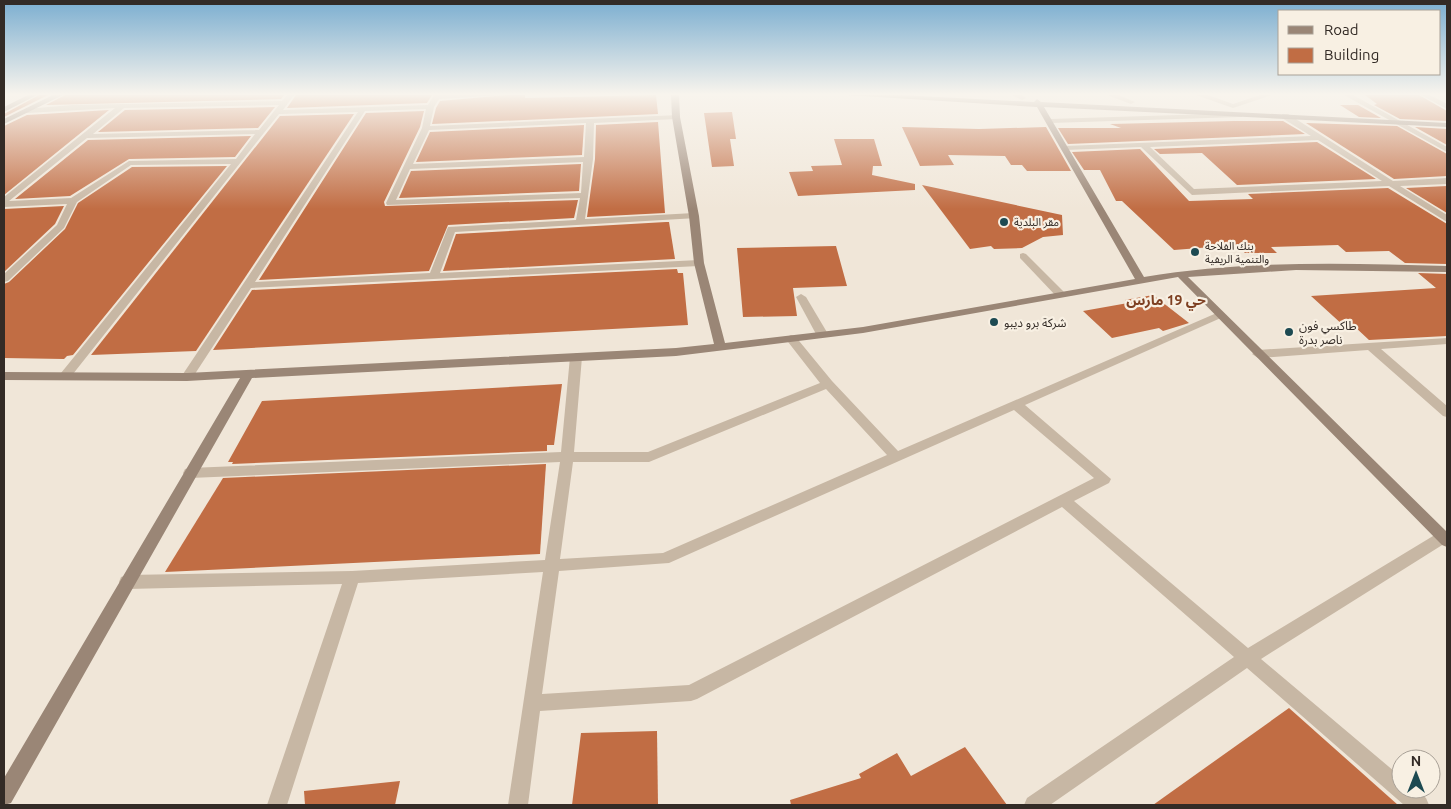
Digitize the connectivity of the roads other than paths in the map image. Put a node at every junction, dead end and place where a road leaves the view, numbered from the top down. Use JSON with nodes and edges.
{"nodes":[{"id":1,"x":263,"y":132,"type":"edge"},
{"id":2,"x":90,"y":133,"type":"edge"},
{"id":3,"x":230,"y":133,"type":"edge"},
{"id":4,"x":347,"y":133,"type":"edge"},
{"id":5,"x":424,"y":133,"type":"edge"},
{"id":6,"x":590,"y":133,"type":"edge"},
{"id":7,"x":679,"y":133,"type":"edge"},
{"id":8,"x":1057,"y":133,"type":"edge"},
{"id":9,"x":1312,"y":133,"type":"edge"},
{"id":10,"x":1414,"y":133,"type":"edge"},
{"id":11,"x":86,"y":136,"type":"junction"},
{"id":12,"x":1320,"y":138,"type":"junction"},
{"id":13,"x":1142,"y":144,"type":"junction"},
{"id":14,"x":1065,"y":148,"type":"junction"},
{"id":15,"x":1447,"y":150,"type":"edge"},
{"id":16,"x":589,"y":159,"type":"junction"},
{"id":17,"x":239,"y":161,"type":"junction"},
{"id":18,"x":408,"y":167,"type":"junction"},
{"id":19,"x":1447,"y":182,"type":"edge"},
{"id":20,"x":1393,"y":185,"type":"junction"},
{"id":21,"x":585,"y":195,"type":"junction"},
{"id":22,"x":74,"y":201,"type":"junction"},
{"id":23,"x":4,"y":203,"type":"edge"},
{"id":24,"x":694,"y":216,"type":"junction"},
{"id":25,"x":1447,"y":219,"type":"edge"},
{"id":26,"x":580,"y":221,"type":"junction"},
{"id":27,"x":1023,"y":256,"type":"dead end"},
{"id":28,"x":699,"y":263,"type":"junction"},
{"id":29,"x":1447,"y":268,"type":"edge"},
{"id":30,"x":8,"y":271,"type":"edge"},
{"id":31,"x":1180,"y":274,"type":"junction"},
{"id":32,"x":434,"y":276,"type":"junction"},
{"id":33,"x":4,"y":279,"type":"edge"},
{"id":34,"x":1141,"y":281,"type":"junction"},
{"id":35,"x":248,"y":285,"type":"junction"},
{"id":36,"x":1061,"y":295,"type":"junction"},
{"id":37,"x":801,"y":297,"type":"dead end"},
{"id":38,"x":1219,"y":315,"type":"junction"},
{"id":39,"x":822,"y":334,"type":"junction"},
{"id":40,"x":791,"y":338,"type":"junction"},
{"id":41,"x":1447,"y":341,"type":"edge"},
{"id":42,"x":1369,"y":345,"type":"junction"},
{"id":43,"x":720,"y":346,"type":"junction"},
{"id":44,"x":1258,"y":354,"type":"junction"},
{"id":45,"x":576,"y":357,"type":"junction"},
{"id":46,"x":248,"y":374,"type":"junction"},
{"id":47,"x":4,"y":376,"type":"edge"},
{"id":48,"x":65,"y":376,"type":"junction"},
{"id":49,"x":188,"y":377,"type":"junction"},
{"id":50,"x":828,"y":384,"type":"junction"},
{"id":51,"x":1015,"y":404,"type":"junction"},
{"id":52,"x":1447,"y":413,"type":"edge"},
{"id":53,"x":567,"y":457,"type":"junction"},
{"id":54,"x":896,"y":457,"type":"junction"},
{"id":55,"x":190,"y":473,"type":"junction"},
{"id":56,"x":1063,"y":500,"type":"junction"},
{"id":57,"x":1445,"y":539,"type":"edge"},
{"id":58,"x":551,"y":566,"type":"junction"},
{"id":59,"x":352,"y":577,"type":"junction"},
{"id":60,"x":128,"y":582,"type":"junction"},
{"id":61,"x":1247,"y":658,"type":"junction"},
{"id":62,"x":532,"y":703,"type":"junction"},
{"id":63,"x":4,"y":796,"type":"edge"},
{"id":64,"x":277,"y":805,"type":"edge"},
{"id":65,"x":518,"y":805,"type":"edge"},
{"id":66,"x":1034,"y":805,"type":"edge"},
{"id":67,"x":1419,"y":805,"type":"edge"}],
"edges":[{"from":1,"to":17,"type":"street"},
{"from":2,"to":11,"type":"street"},
{"from":3,"to":11,"type":"street"},
{"from":4,"to":35,"type":"street"},
{"from":5,"to":18,"type":"street"},
{"from":6,"to":16,"type":"street"},
{"from":7,"to":24,"type":"street"},
{"from":8,"to":14,"type":"street"},
{"from":9,"to":12,"type":"street"},
{"from":10,"to":15,"type":"street"},
{"from":11,"to":23,"type":"street"},
{"from":12,"to":13,"type":"street"},
{"from":12,"to":20,"type":"street"},
{"from":13,"to":14,"type":"street"},
{"from":13,"to":20,"type":"street"},
{"from":14,"to":34,"type":"street"},
{"from":16,"to":18,"type":"street"},
{"from":16,"to":21,"type":"street"},
{"from":17,"to":22,"type":"street"},
{"from":17,"to":48,"type":"street"},
{"from":18,"to":21,"type":"street"},
{"from":19,"to":20,"type":"street"},
{"from":20,"to":25,"type":"street"},
{"from":21,"to":26,"type":"street"},
{"from":22,"to":23,"type":"street"},
{"from":22,"to":30,"type":"street"},
{"from":24,"to":26,"type":"street"},
{"from":24,"to":28,"type":"street"},
{"from":26,"to":32,"type":"street"},
{"from":27,"to":36,"type":"street"},
{"from":28,"to":32,"type":"street"},
{"from":28,"to":43,"type":"street"},
{"from":29,"to":31,"type":"street"},
{"from":30,"to":33,"type":"street"},
{"from":31,"to":34,"type":"street"},
{"from":31,"to":38,"type":"street"},
{"from":32,"to":35,"type":"street"},
{"from":34,"to":36,"type":"street"},
{"from":35,"to":49,"type":"street"},
{"from":36,"to":39,"type":"street"},
{"from":37,"to":39,"type":"street"},
{"from":38,"to":44,"type":"street"},
{"from":38,"to":51,"type":"street"},
{"from":39,"to":40,"type":"street"},
{"from":40,"to":43,"type":"street"},
{"from":40,"to":50,"type":"street"},
{"from":41,"to":42,"type":"street"},
{"from":42,"to":44,"type":"street"},
{"from":42,"to":52,"type":"street"},
{"from":43,"to":45,"type":"street"},
{"from":44,"to":57,"type":"street"},
{"from":45,"to":46,"type":"street"},
{"from":45,"to":53,"type":"street"},
{"from":46,"to":49,"type":"street"},
{"from":46,"to":55,"type":"street"},
{"from":47,"to":48,"type":"street"},
{"from":48,"to":49,"type":"street"},
{"from":50,"to":53,"type":"street"},
{"from":50,"to":54,"type":"street"},
{"from":51,"to":54,"type":"street"},
{"from":51,"to":56,"type":"street"},
{"from":53,"to":55,"type":"street"},
{"from":53,"to":58,"type":"street"},
{"from":54,"to":58,"type":"street"},
{"from":55,"to":60,"type":"street"},
{"from":56,"to":61,"type":"street"},
{"from":56,"to":62,"type":"street"},
{"from":57,"to":61,"type":"street"},
{"from":58,"to":59,"type":"street"},
{"from":58,"to":62,"type":"street"},
{"from":59,"to":60,"type":"street"},
{"from":59,"to":64,"type":"street"},
{"from":60,"to":63,"type":"street"},
{"from":61,"to":66,"type":"street"},
{"from":61,"to":67,"type":"street"},
{"from":62,"to":65,"type":"street"}]}
